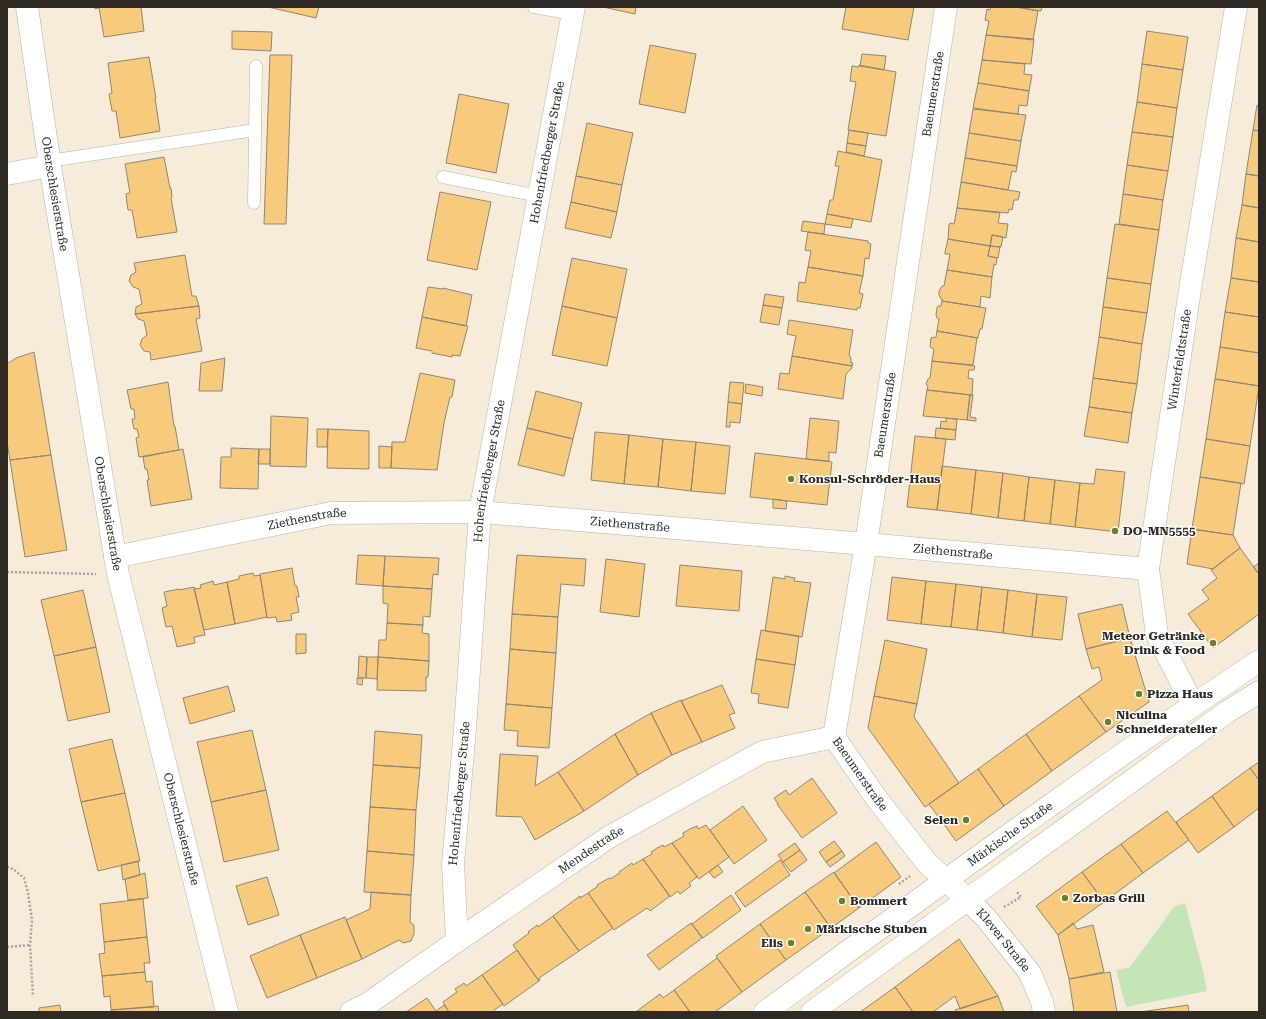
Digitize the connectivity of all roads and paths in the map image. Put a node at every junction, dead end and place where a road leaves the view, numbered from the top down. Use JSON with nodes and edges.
{"nodes":[{"id":1,"x":27,"y":7,"type":"edge"},
{"id":2,"x":534,"y":7,"type":"edge"},
{"id":3,"x":946,"y":7,"type":"edge"},
{"id":4,"x":1236,"y":7,"type":"edge"},
{"id":5,"x":574,"y":11,"type":"edge"},
{"id":6,"x":256,"y":66,"type":"dead end"},
{"id":7,"x":255,"y":130,"type":"junction"},
{"id":8,"x":49,"y":163,"type":"junction"},
{"id":9,"x":7,"y":174,"type":"edge"},
{"id":10,"x":443,"y":177,"type":"dead end"},
{"id":11,"x":539,"y":196,"type":"junction"},
{"id":12,"x":254,"y":203,"type":"dead end"},
{"id":13,"x":480,"y":512,"type":"junction"},
{"id":14,"x":866,"y":544,"type":"junction"},
{"id":15,"x":117,"y":566,"type":"junction"},
{"id":16,"x":1148,"y":569,"type":"junction"},
{"id":17,"x":7,"y":572,"type":"edge"},
{"id":18,"x":1259,"y":662,"type":"edge"},
{"id":19,"x":1259,"y":692,"type":"edge"},
{"id":20,"x":1193,"y":705,"type":"junction"},
{"id":21,"x":834,"y":738,"type":"junction"},
{"id":22,"x":7,"y":867,"type":"edge"},
{"id":23,"x":946,"y":880,"type":"junction"},
{"id":24,"x":967,"y":899,"type":"junction"},
{"id":25,"x":457,"y":941,"type":"junction"},
{"id":26,"x":30,"y":945,"type":"junction"},
{"id":27,"x":7,"y":947,"type":"edge"},
{"id":28,"x":33,"y":996,"type":"dead end"},
{"id":29,"x":365,"y":1009,"type":"edge"},
{"id":30,"x":227,"y":1012,"type":"edge"},
{"id":31,"x":765,"y":1012,"type":"edge"},
{"id":32,"x":812,"y":1012,"type":"edge"},
{"id":33,"x":1044,"y":1012,"type":"edge"}],
"edges":[{"from":1,"to":8,"type":"street","name":"Oberschlesierstraße"},
{"from":2,"to":5,"type":"lane"},
{"from":3,"to":14,"type":"street","name":"Baeumerstraße"},
{"from":4,"to":16,"type":"street","name":"Winterfeldtstraße"},
{"from":5,"to":11,"type":"street","name":"Hohenfriedberger Straße"},
{"from":6,"to":7,"type":"lane"},
{"from":7,"to":8,"type":"lane"},
{"from":7,"to":12,"type":"lane"},
{"from":8,"to":9,"type":"street"},
{"from":8,"to":15,"type":"street","name":"Oberschlesierstraße"},
{"from":10,"to":11,"type":"lane"},
{"from":11,"to":13,"type":"street","name":"Hohenfriedberger Straße"},
{"from":13,"to":14,"type":"street","name":"Ziethenstraße"},
{"from":13,"to":15,"type":"street","name":"Ziethenstraße"},
{"from":13,"to":25,"type":"street","name":"Hohenfriedberger Straße"},
{"from":14,"to":16,"type":"street","name":"Ziethenstraße"},
{"from":14,"to":21,"type":"street","name":"Baeumerstraße"},
{"from":15,"to":17,"type":"path"},
{"from":15,"to":30,"type":"street","name":"Oberschlesierstraße"},
{"from":16,"to":20,"type":"street","name":"Winterfeldtstraße"},
{"from":18,"to":20,"type":"street","name":"Märkische Straße"},
{"from":19,"to":24,"type":"street"},
{"from":20,"to":23,"type":"street","name":"Märkische Straße"},
{"from":21,"to":23,"type":"street","name":"Baeumerstraße"},
{"from":21,"to":25,"type":"street","name":"Mendestraße"},
{"from":22,"to":26,"type":"path"},
{"from":23,"to":24,"type":"street","name":"Klever Straße"},
{"from":23,"to":31,"type":"street","name":"Märkische Straße"},
{"from":24,"to":32,"type":"street"},
{"from":24,"to":33,"type":"street","name":"Klever Straße"},
{"from":25,"to":29,"type":"street","name":"Mendestraße"},
{"from":26,"to":27,"type":"path"},
{"from":26,"to":28,"type":"path"}]}
